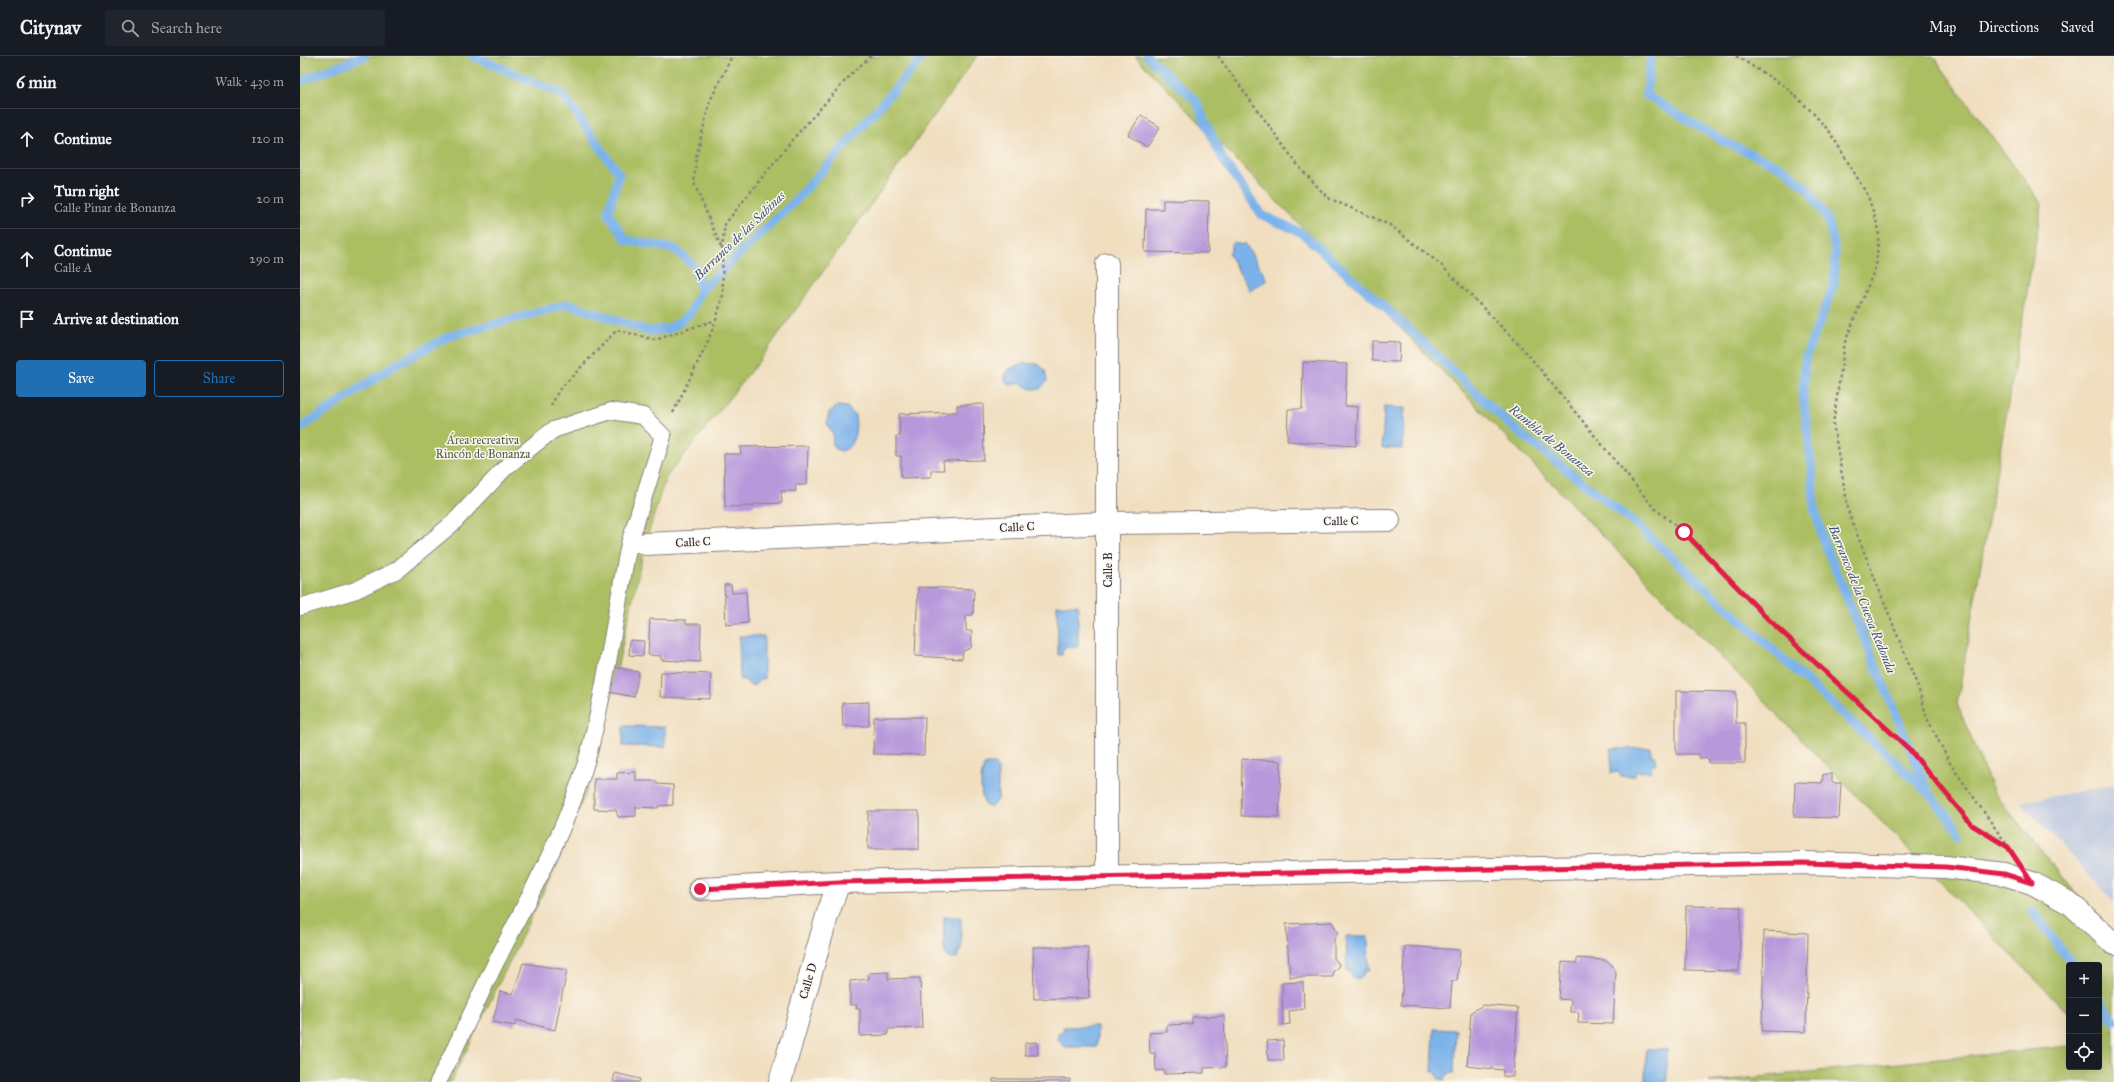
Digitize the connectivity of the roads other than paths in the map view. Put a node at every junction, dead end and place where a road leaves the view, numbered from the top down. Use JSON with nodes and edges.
{"nodes":[{"id":1,"x":1107,"y":264,"type":"dead end"},
{"id":2,"x":1389,"y":520,"type":"dead end"},
{"id":3,"x":1108,"y":523,"type":"junction"},
{"id":4,"x":637,"y":544,"type":"junction"},
{"id":5,"x":300,"y":607,"type":"edge"},
{"id":6,"x":1107,"y":876,"type":"junction"},
{"id":7,"x":839,"y":882,"type":"junction"},
{"id":8,"x":700,"y":889,"type":"dead end"},
{"id":9,"x":2114,"y":944,"type":"edge"},
{"id":10,"x":438,"y":1082,"type":"edge"},
{"id":11,"x":780,"y":1082,"type":"edge"}],
"edges":[{"from":1,"to":3,"type":"street","name":"Calle B"},
{"from":2,"to":3,"type":"street","name":"Calle C"},
{"from":3,"to":4,"type":"street","name":"Calle C"},
{"from":3,"to":6,"type":"street","name":"Calle B"},
{"from":4,"to":5,"type":"lane"},
{"from":4,"to":10,"type":"lane"},
{"from":6,"to":7,"type":"street"},
{"from":6,"to":9,"type":"street"},
{"from":7,"to":8,"type":"street"},
{"from":7,"to":11,"type":"street","name":"Calle D"}]}
